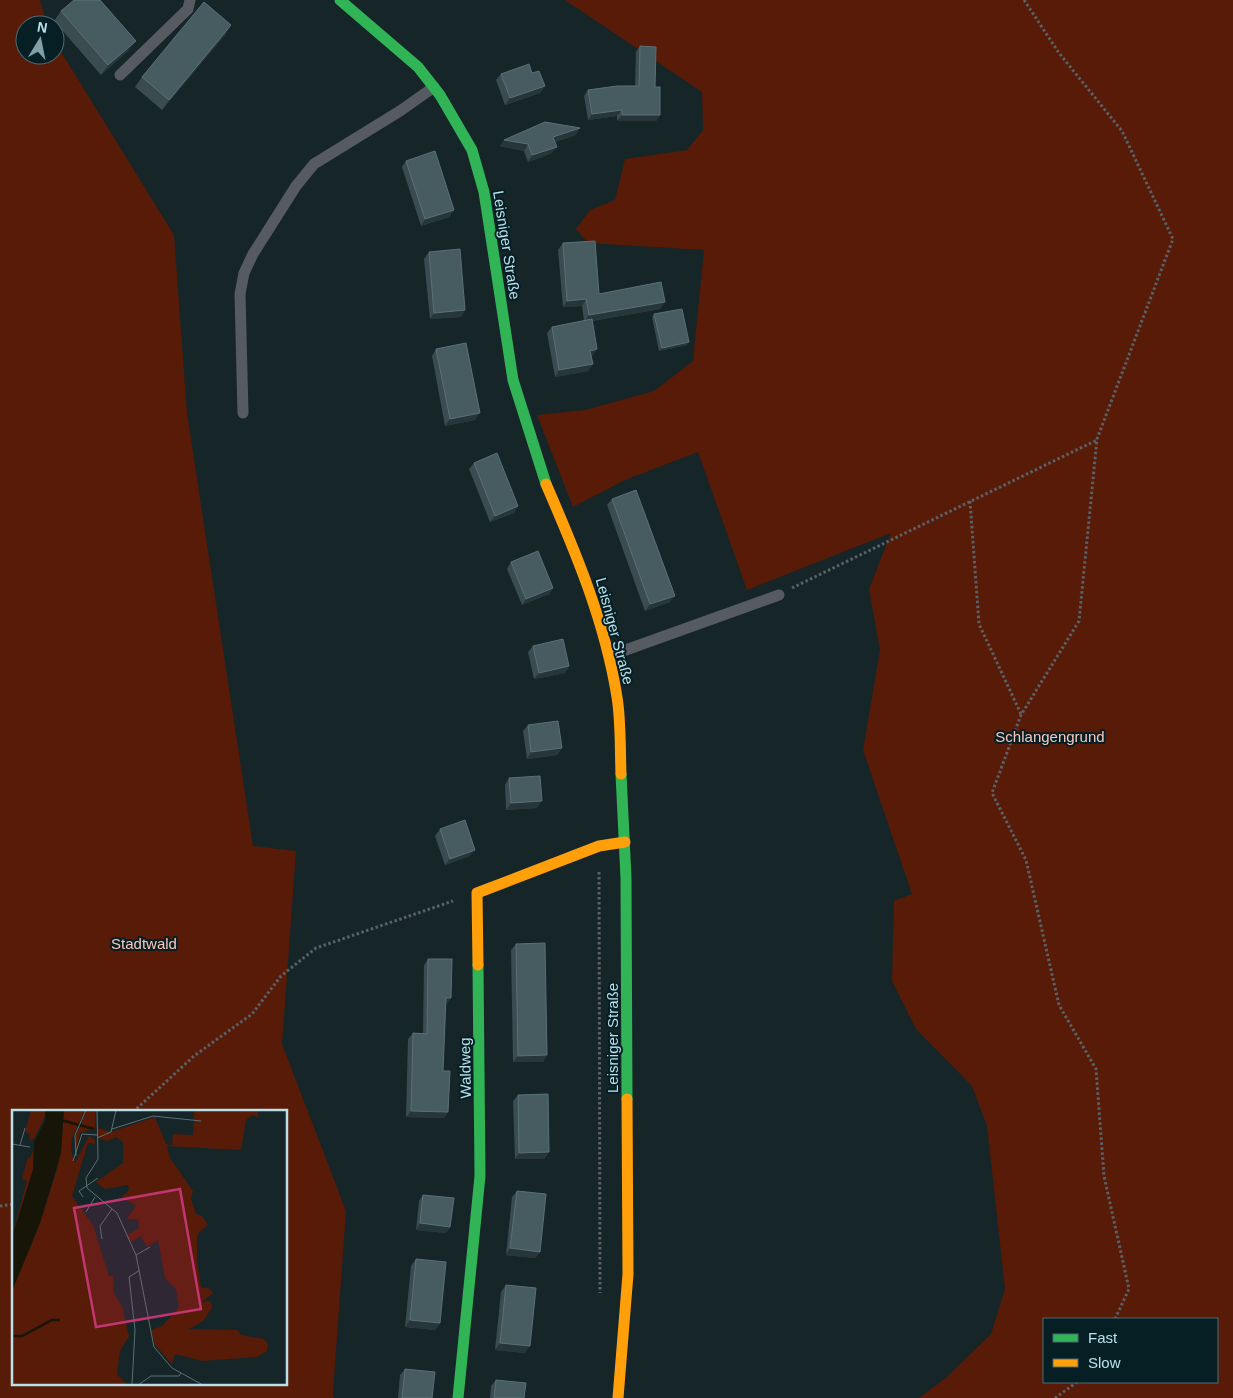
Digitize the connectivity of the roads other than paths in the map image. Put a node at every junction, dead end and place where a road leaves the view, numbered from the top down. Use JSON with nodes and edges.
{"nodes":[{"id":1,"x":190,"y":0,"type":"edge"},
{"id":2,"x":340,"y":0,"type":"edge"},
{"id":3,"x":120,"y":75,"type":"dead end"},
{"id":4,"x":434,"y":87,"type":"junction"},
{"id":5,"x":243,"y":413,"type":"dead end"},
{"id":6,"x":779,"y":595,"type":"road end"},
{"id":7,"x":609,"y":656,"type":"junction"},
{"id":8,"x":625,"y":842,"type":"junction"},
{"id":9,"x":458,"y":1398,"type":"edge"},
{"id":10,"x":618,"y":1398,"type":"edge"}],
"edges":[{"from":1,"to":3,"type":"lane"},
{"from":2,"to":4,"type":"main road","name":"Leisniger Straße"},
{"from":4,"to":5,"type":"lane"},
{"from":4,"to":7,"type":"main road","name":"Leisniger Straße"},
{"from":6,"to":7,"type":"lane"},
{"from":7,"to":8,"type":"main road","name":"Leisniger Straße"},
{"from":8,"to":9,"type":"main road","name":"Waldweg"},
{"from":8,"to":10,"type":"main road","name":"Leisniger Straße"}]}
